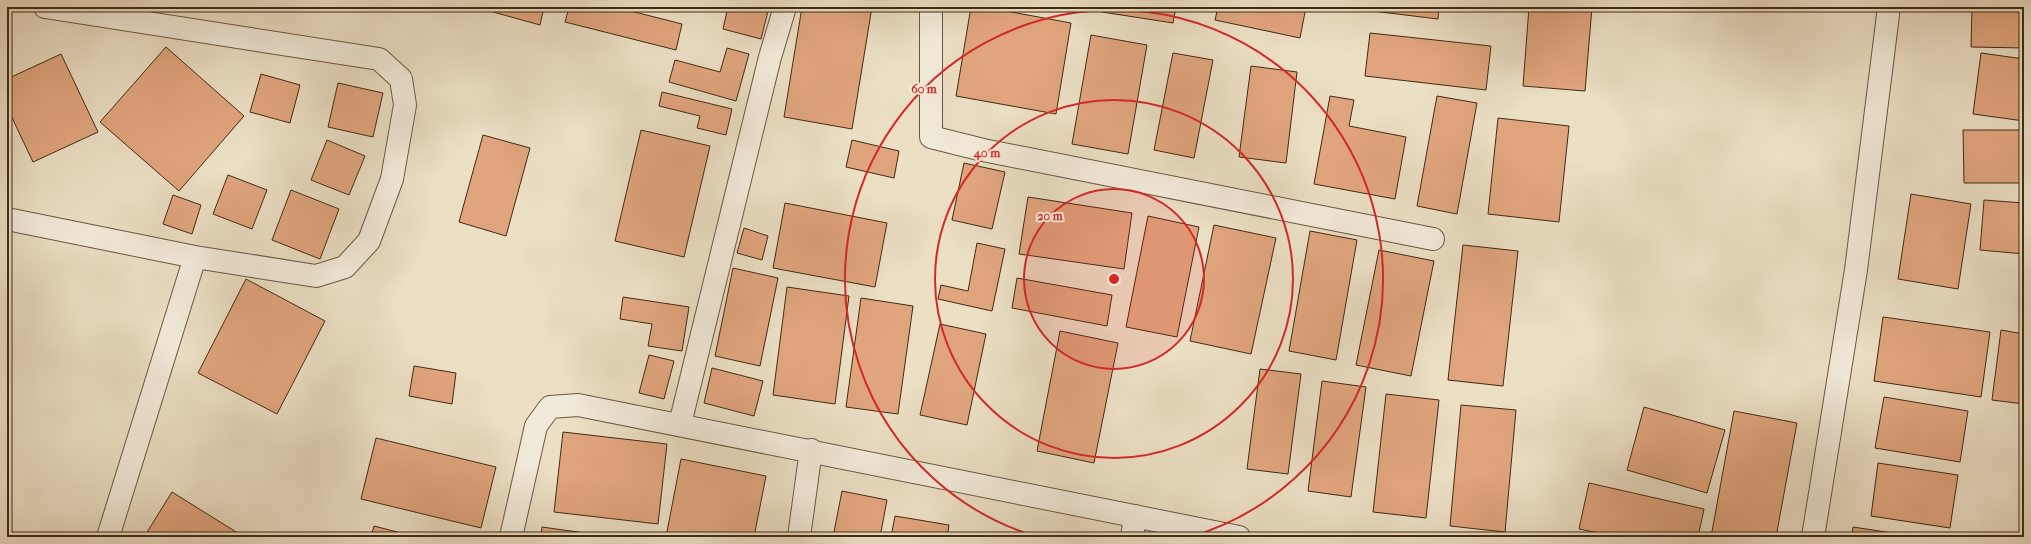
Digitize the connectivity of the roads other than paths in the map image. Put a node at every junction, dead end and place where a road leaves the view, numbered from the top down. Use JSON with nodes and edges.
{"nodes":[{"id":1,"x":45,"y":7,"type":"edge"},
{"id":2,"x":785,"y":7,"type":"edge"},
{"id":3,"x":931,"y":7,"type":"edge"},
{"id":4,"x":1889,"y":7,"type":"edge"},
{"id":5,"x":7,"y":220,"type":"edge"},
{"id":6,"x":1433,"y":239,"type":"dead end"},
{"id":7,"x":195,"y":257,"type":"junction"},
{"id":8,"x":680,"y":424,"type":"junction"},
{"id":9,"x":811,"y":450,"type":"junction"},
{"id":10,"x":1133,"y":527,"type":"edge"},
{"id":11,"x":108,"y":537,"type":"edge"},
{"id":12,"x":511,"y":537,"type":"edge"},
{"id":13,"x":799,"y":537,"type":"edge"},
{"id":14,"x":1239,"y":537,"type":"edge"},
{"id":15,"x":1813,"y":537,"type":"edge"}],
"edges":[{"from":1,"to":7,"type":"street"},
{"from":2,"to":8,"type":"street"},
{"from":3,"to":6,"type":"street"},
{"from":4,"to":15,"type":"street"},
{"from":5,"to":7,"type":"street"},
{"from":7,"to":11,"type":"street"},
{"from":8,"to":9,"type":"street"},
{"from":8,"to":12,"type":"street"},
{"from":9,"to":10,"type":"street"},
{"from":9,"to":13,"type":"street"},
{"from":10,"to":14,"type":"street"}]}
